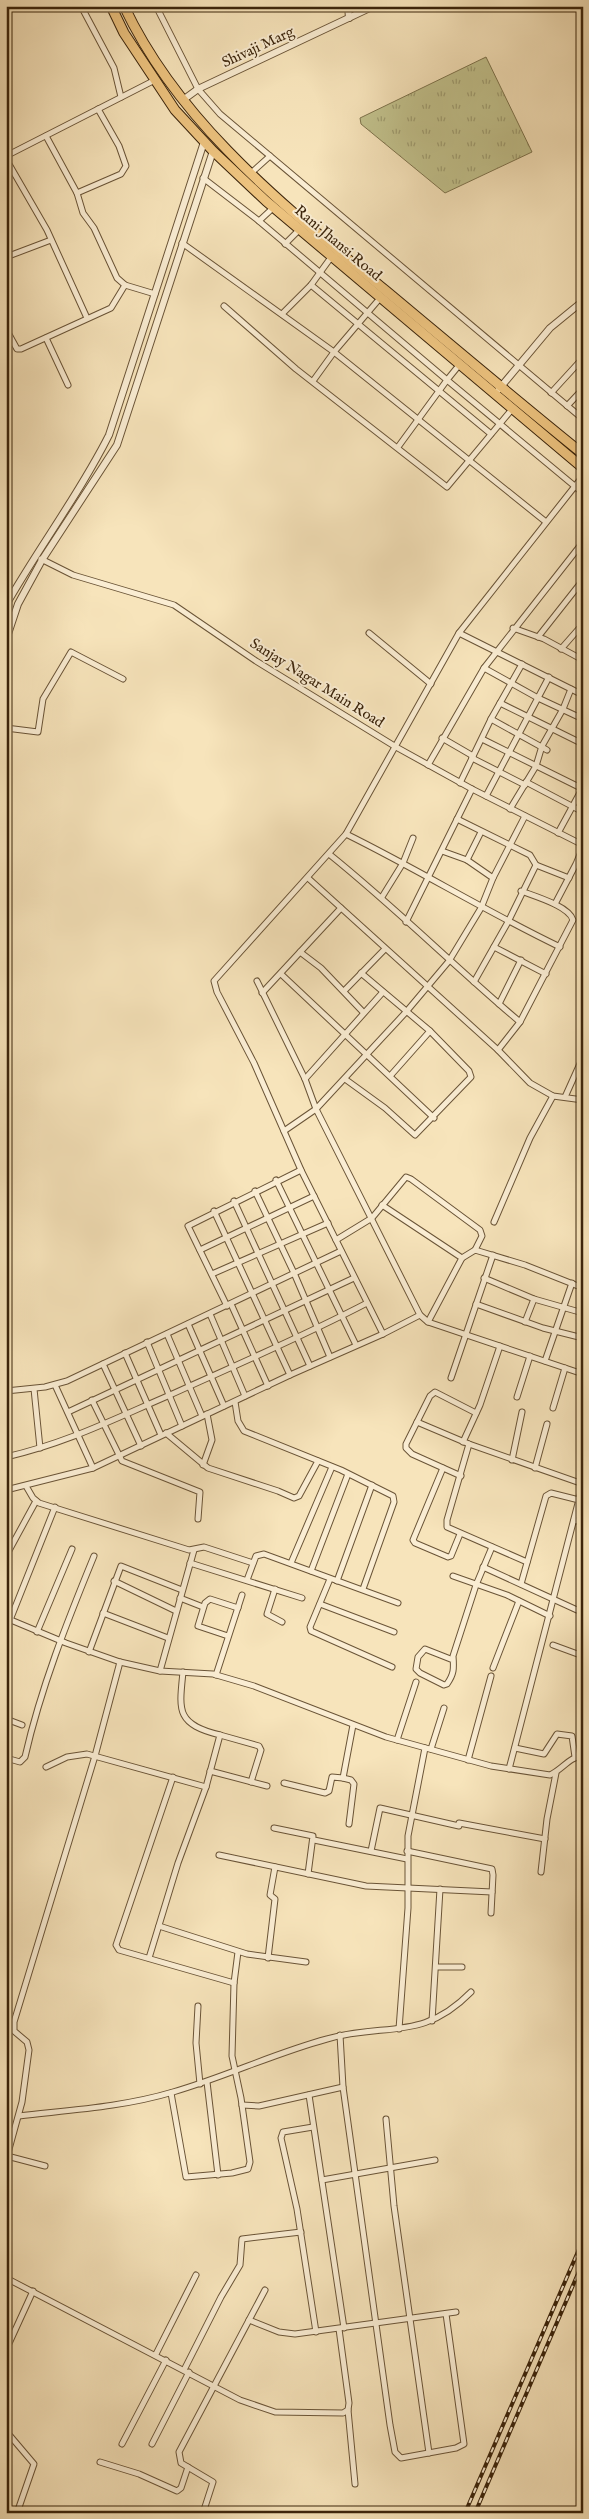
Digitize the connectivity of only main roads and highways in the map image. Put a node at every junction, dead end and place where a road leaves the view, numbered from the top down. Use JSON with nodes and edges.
{"nodes":[{"id":1,"x":111,"y":6,"type":"edge"},
{"id":2,"x":124,"y":6,"type":"edge"},
{"id":3,"x":277,"y":204,"type":"junction"},
{"id":4,"x":498,"y":390,"type":"junction"},
{"id":5,"x":583,"y":454,"type":"edge"},
{"id":6,"x":583,"y":468,"type":"edge"}],
"edges":[{"from":1,"to":3,"type":"highway","name":"Rani Jhansi Road"},
{"from":2,"to":3,"type":"highway","name":"Rani Jhansi Road"},
{"from":3,"to":4,"type":"highway","name":"Rani Jhansi Road"},
{"from":3,"to":4,"type":"highway","name":"Rani Jhansi Road"},
{"from":4,"to":5,"type":"highway","name":"Rani Jhansi Road"},
{"from":4,"to":6,"type":"highway","name":"Rani Jhansi Road"}]}
